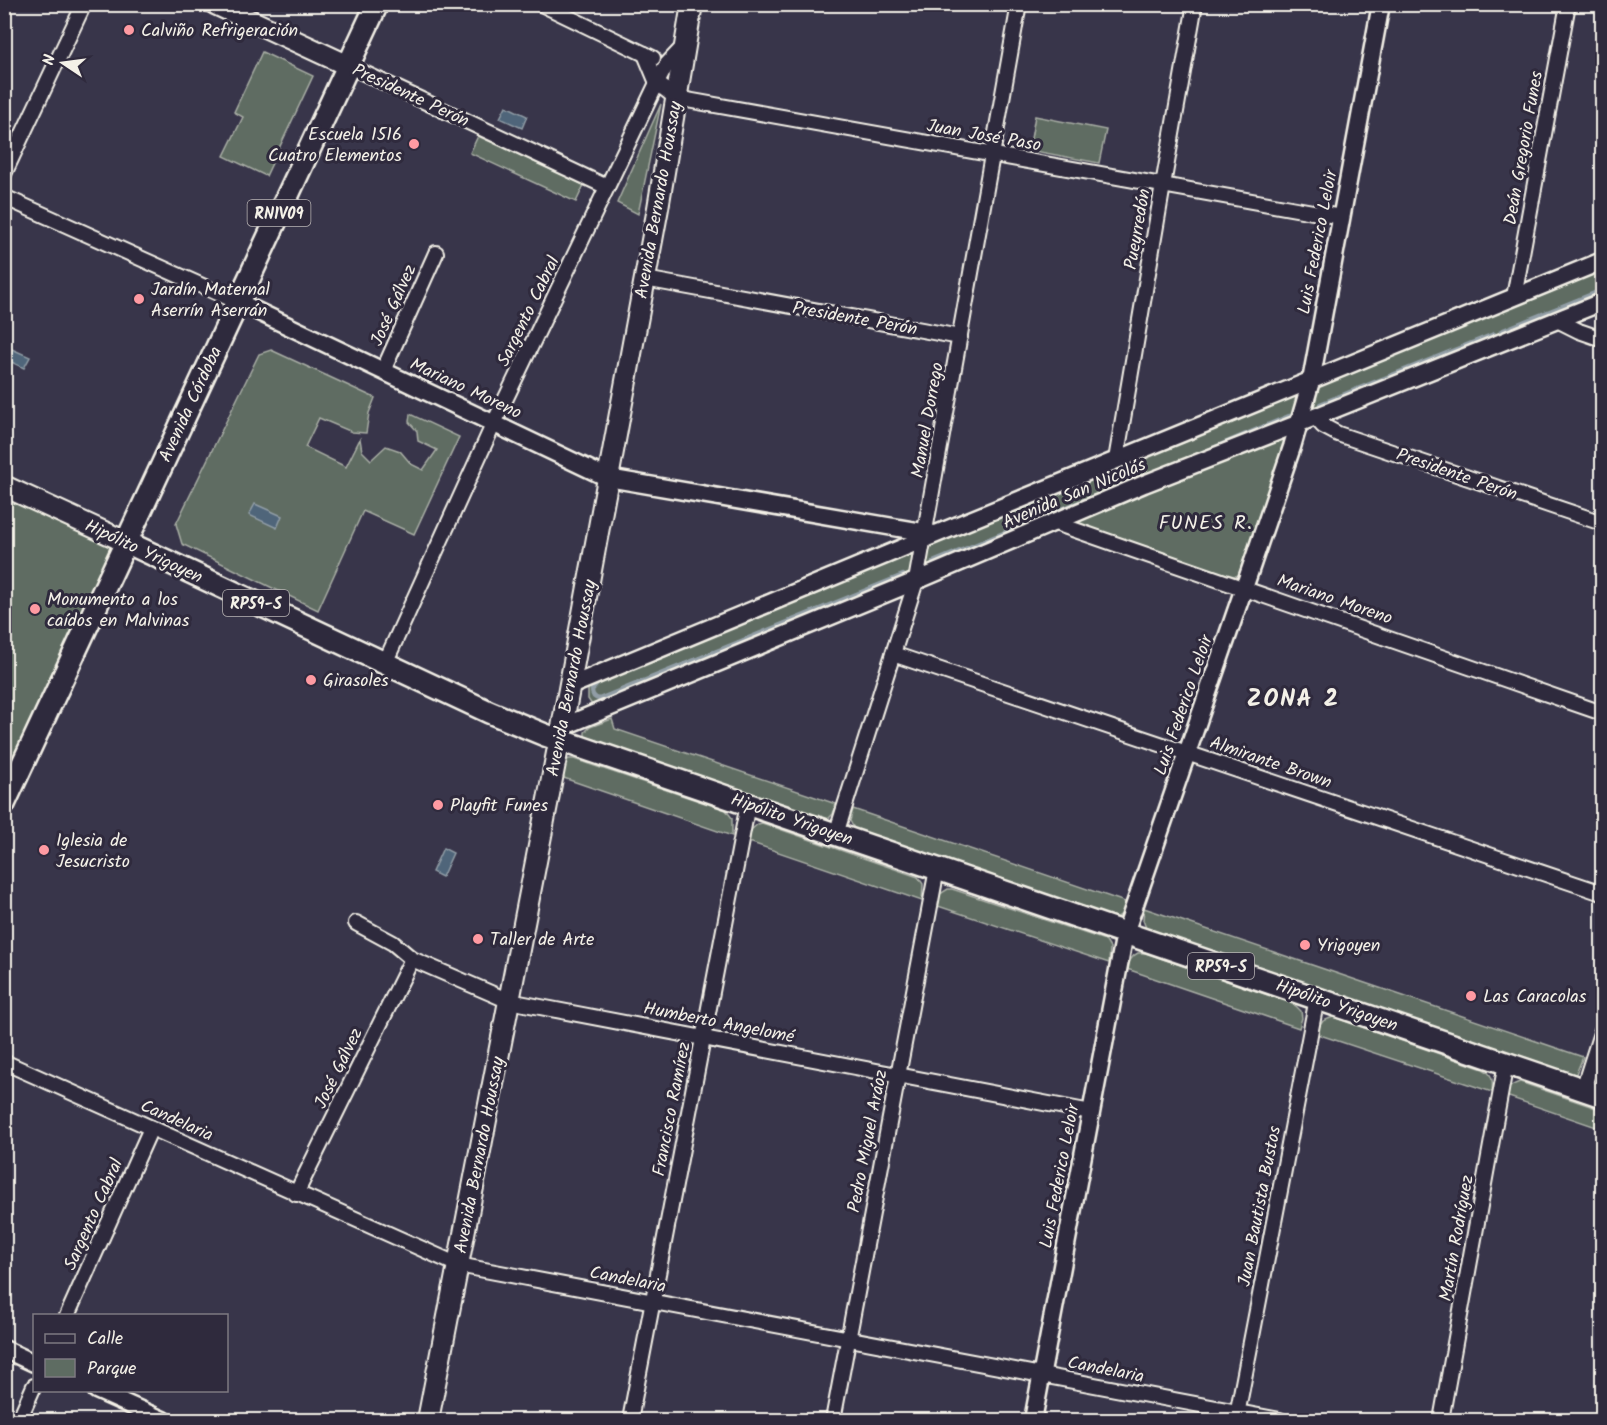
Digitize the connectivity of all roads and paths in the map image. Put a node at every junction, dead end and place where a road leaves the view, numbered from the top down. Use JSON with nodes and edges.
{"nodes":[{"id":1,"x":84,"y":4,"type":"edge"},
{"id":2,"x":215,"y":4,"type":"edge"},
{"id":3,"x":377,"y":4,"type":"edge"},
{"id":4,"x":541,"y":4,"type":"edge"},
{"id":5,"x":692,"y":4,"type":"edge"},
{"id":6,"x":1019,"y":4,"type":"edge"},
{"id":7,"x":1195,"y":4,"type":"edge"},
{"id":8,"x":1381,"y":4,"type":"edge"},
{"id":9,"x":1568,"y":4,"type":"edge"},
{"id":10,"x":645,"y":54,"type":"junction"},
{"id":11,"x":349,"y":66,"type":"junction"},
{"id":12,"x":673,"y":68,"type":"junction"},
{"id":13,"x":657,"y":83,"type":"junction"},
{"id":14,"x":676,"y":98,"type":"junction"},
{"id":15,"x":992,"y":155,"type":"junction"},
{"id":16,"x":4,"y":174,"type":"edge"},
{"id":17,"x":1162,"y":185,"type":"junction"},
{"id":18,"x":607,"y":187,"type":"junction"},
{"id":19,"x":4,"y":196,"type":"edge"},
{"id":20,"x":1341,"y":217,"type":"junction"},
{"id":21,"x":436,"y":253,"type":"dead end"},
{"id":22,"x":1602,"y":261,"type":"edge"},
{"id":23,"x":645,"y":279,"type":"junction"},
{"id":24,"x":1514,"y":297,"type":"junction"},
{"id":25,"x":238,"y":302,"type":"junction"},
{"id":26,"x":1602,"y":302,"type":"edge"},
{"id":27,"x":1557,"y":320,"type":"junction"},
{"id":28,"x":960,"y":337,"type":"junction"},
{"id":29,"x":1602,"y":339,"type":"edge"},
{"id":30,"x":383,"y":371,"type":"junction"},
{"id":31,"x":1311,"y":381,"type":"junction"},
{"id":32,"x":1315,"y":417,"type":"junction"},
{"id":33,"x":494,"y":423,"type":"junction"},
{"id":34,"x":1299,"y":424,"type":"junction"},
{"id":35,"x":1116,"y":460,"type":"junction"},
{"id":36,"x":608,"y":478,"type":"junction"},
{"id":37,"x":4,"y":486,"type":"edge"},
{"id":38,"x":1055,"y":523,"type":"junction"},
{"id":39,"x":1602,"y":523,"type":"edge"},
{"id":40,"x":928,"y":535,"type":"junction"},
{"id":41,"x":126,"y":542,"type":"junction"},
{"id":42,"x":916,"y":581,"type":"junction"},
{"id":43,"x":1244,"y":588,"type":"junction"},
{"id":44,"x":893,"y":654,"type":"junction"},
{"id":45,"x":385,"y":663,"type":"junction"},
{"id":46,"x":570,"y":686,"type":"junction"},
{"id":47,"x":1602,"y":713,"type":"edge"},
{"id":48,"x":561,"y":734,"type":"junction"},
{"id":49,"x":1187,"y":753,"type":"junction"},
{"id":50,"x":10,"y":778,"type":"edge"},
{"id":51,"x":4,"y":804,"type":"edge"},
{"id":52,"x":748,"y":804,"type":"junction"},
{"id":53,"x":836,"y":834,"type":"junction"},
{"id":54,"x":937,"y":869,"type":"junction"},
{"id":55,"x":1602,"y":893,"type":"edge"},
{"id":56,"x":356,"y":923,"type":"dead end"},
{"id":57,"x":1125,"y":933,"type":"junction"},
{"id":58,"x":412,"y":959,"type":"junction"},
{"id":59,"x":1317,"y":998,"type":"junction"},
{"id":60,"x":509,"y":1001,"type":"junction"},
{"id":61,"x":1602,"y":1030,"type":"edge"},
{"id":62,"x":703,"y":1038,"type":"junction"},
{"id":63,"x":4,"y":1062,"type":"edge"},
{"id":64,"x":1506,"y":1063,"type":"junction"},
{"id":65,"x":898,"y":1075,"type":"junction"},
{"id":66,"x":1593,"y":1092,"type":"edge"},
{"id":67,"x":1091,"y":1112,"type":"junction"},
{"id":68,"x":152,"y":1128,"type":"junction"},
{"id":69,"x":296,"y":1194,"type":"junction"},
{"id":70,"x":458,"y":1265,"type":"junction"},
{"id":71,"x":653,"y":1302,"type":"junction"},
{"id":72,"x":68,"y":1314,"type":"edge"},
{"id":73,"x":848,"y":1339,"type":"junction"},
{"id":74,"x":4,"y":1349,"type":"edge"},
{"id":75,"x":33,"y":1363,"type":"edge"},
{"id":76,"x":1042,"y":1375,"type":"junction"},
{"id":77,"x":33,"y":1388,"type":"edge"},
{"id":78,"x":100,"y":1392,"type":"edge"},
{"id":79,"x":1237,"y":1417,"type":"edge"},
{"id":80,"x":19,"y":1420,"type":"edge"},
{"id":81,"x":163,"y":1420,"type":"edge"},
{"id":82,"x":428,"y":1420,"type":"edge"},
{"id":83,"x":630,"y":1420,"type":"edge"},
{"id":84,"x":833,"y":1420,"type":"edge"},
{"id":85,"x":1033,"y":1420,"type":"edge"},
{"id":86,"x":1280,"y":1420,"type":"edge"},
{"id":87,"x":1441,"y":1420,"type":"edge"}],
"edges":[{"from":1,"to":16,"type":"street"},
{"from":2,"to":11,"type":"main road","name":"Presidente Perón"},
{"from":3,"to":11,"type":"main road","name":"Avenida Córdoba","number":"RN1V09"},
{"from":4,"to":10,"type":"street"},
{"from":5,"to":12,"type":"main road","name":"Avenida Bernardo Houssay"},
{"from":6,"to":15,"type":"street","name":"Manuel Dorrego"},
{"from":7,"to":17,"type":"street","name":"Pueyrredón"},
{"from":8,"to":20,"type":"street","name":"Luis Federico Leloir"},
{"from":9,"to":24,"type":"street","name":"Deán Gregorio Funes"},
{"from":10,"to":12,"type":"street"},
{"from":10,"to":13,"type":"street","name":"Juan José Paso"},
{"from":11,"to":18,"type":"street","name":"Presidente Perón"},
{"from":11,"to":25,"type":"main road","name":"Avenida Córdoba","number":"RN1V09"},
{"from":12,"to":13,"type":"street","name":"Sargento Cabral"},
{"from":12,"to":14,"type":"main road","name":"Avenida Bernardo Houssay"},
{"from":13,"to":14,"type":"street","name":"Juan José Paso"},
{"from":13,"to":18,"type":"street","name":"Sargento Cabral"},
{"from":14,"to":15,"type":"street","name":"Juan José Paso"},
{"from":14,"to":23,"type":"main road","name":"Avenida Bernardo Houssay"},
{"from":15,"to":17,"type":"street","name":"Juan José Paso"},
{"from":15,"to":28,"type":"street","name":"Manuel Dorrego"},
{"from":17,"to":20,"type":"street","name":"Juan José Paso"},
{"from":17,"to":35,"type":"street","name":"Pueyrredón"},
{"from":18,"to":33,"type":"street","name":"Sargento Cabral"},
{"from":19,"to":25,"type":"street","name":"Mariano Moreno"},
{"from":20,"to":31,"type":"street","name":"Luis Federico Leloir"},
{"from":21,"to":30,"type":"street","name":"José Gálvez"},
{"from":22,"to":24,"type":"street","name":"Avenida San Nicolás"},
{"from":23,"to":28,"type":"street","name":"Presidente Perón"},
{"from":23,"to":36,"type":"main road","name":"Avenida Bernardo Houssay"},
{"from":24,"to":31,"type":"street","name":"Avenida San Nicolás"},
{"from":25,"to":30,"type":"street","name":"Mariano Moreno"},
{"from":25,"to":41,"type":"main road","name":"Avenida Córdoba","number":"RN1V09"},
{"from":26,"to":27,"type":"street","name":"Avenida San Nicolás"},
{"from":27,"to":29,"type":"street"},
{"from":27,"to":32,"type":"street","name":"Avenida San Nicolás"},
{"from":28,"to":40,"type":"street","name":"Manuel Dorrego"},
{"from":30,"to":33,"type":"street","name":"Mariano Moreno"},
{"from":31,"to":34,"type":"street","name":"Luis Federico Leloir"},
{"from":31,"to":35,"type":"street","name":"Avenida San Nicolás"},
{"from":32,"to":34,"type":"street","name":"Avenida San Nicolás"},
{"from":32,"to":39,"type":"street","name":"Presidente Perón"},
{"from":33,"to":36,"type":"street","name":"Mariano Moreno"},
{"from":33,"to":45,"type":"street","name":"Sargento Cabral"},
{"from":34,"to":38,"type":"street","name":"Avenida San Nicolás"},
{"from":34,"to":43,"type":"street","name":"Luis Federico Leloir"},
{"from":35,"to":40,"type":"street","name":"Avenida San Nicolás"},
{"from":36,"to":40,"type":"street","name":"Mariano Moreno"},
{"from":36,"to":46,"type":"main road","name":"Avenida Bernardo Houssay"},
{"from":37,"to":41,"type":"main road","name":"Hipólito Yrigoyen","number":"RP59-S"},
{"from":38,"to":42,"type":"street","name":"Avenida San Nicolás"},
{"from":38,"to":43,"type":"street","name":"Mariano Moreno"},
{"from":40,"to":42,"type":"street","name":"Manuel Dorrego"},
{"from":40,"to":46,"type":"street","name":"Avenida San Nicolás"},
{"from":41,"to":45,"type":"main road","name":"Hipólito Yrigoyen","number":"RP59-S"},
{"from":41,"to":50,"type":"main road","name":"Avenida Córdoba","number":"RN1V09"},
{"from":42,"to":44,"type":"street","name":"Manuel Dorrego"},
{"from":42,"to":48,"type":"street","name":"Avenida San Nicolás"},
{"from":43,"to":47,"type":"street","name":"Mariano Moreno"},
{"from":43,"to":49,"type":"street","name":"Luis Federico Leloir"},
{"from":44,"to":49,"type":"street","name":"Almirante Brown"},
{"from":44,"to":53,"type":"street","name":"Manuel Dorrego"},
{"from":45,"to":48,"type":"main road","name":"Hipólito Yrigoyen","number":"RP59-S"},
{"from":46,"to":48,"type":"main road","name":"Avenida Bernardo Houssay"},
{"from":48,"to":52,"type":"main road","name":"Hipólito Yrigoyen","number":"RP59-S"},
{"from":48,"to":60,"type":"main road","name":"Avenida Bernardo Houssay"},
{"from":49,"to":55,"type":"street","name":"Almirante Brown"},
{"from":49,"to":57,"type":"street","name":"Luis Federico Leloir"},
{"from":50,"to":51,"type":"main road","name":"Avenida Córdoba","number":"RN1V09"},
{"from":52,"to":53,"type":"main road","name":"Hipólito Yrigoyen","number":"RP59-S"},
{"from":52,"to":62,"type":"street","name":"Francisco Ramírez"},
{"from":53,"to":54,"type":"main road","name":"Hipólito Yrigoyen","number":"RP59-S"},
{"from":54,"to":57,"type":"main road","name":"Hipólito Yrigoyen","number":"RP59-S"},
{"from":54,"to":65,"type":"street","name":"Pedro Miguel Aráoz"},
{"from":56,"to":58,"type":"street","name":"Humberto Angelomé"},
{"from":57,"to":59,"type":"main road","name":"Hipólito Yrigoyen","number":"RP59-S"},
{"from":57,"to":67,"type":"street","name":"Luis Federico Leloir"},
{"from":58,"to":60,"type":"street","name":"Humberto Angelomé"},
{"from":58,"to":69,"type":"street","name":"José Gálvez"},
{"from":59,"to":64,"type":"main road","name":"Hipólito Yrigoyen","number":"RP59-S"},
{"from":59,"to":79,"type":"street","name":"Juan Bautista Bustos"},
{"from":60,"to":62,"type":"street","name":"Humberto Angelomé"},
{"from":60,"to":70,"type":"main road","name":"Avenida Bernardo Houssay"},
{"from":61,"to":66,"type":"street"},
{"from":62,"to":65,"type":"street","name":"Humberto Angelomé"},
{"from":62,"to":71,"type":"street","name":"Francisco Ramírez"},
{"from":63,"to":68,"type":"street","name":"Candelaria"},
{"from":64,"to":66,"type":"main road","name":"Hipólito Yrigoyen","number":"RP59-S"},
{"from":64,"to":87,"type":"street","name":"Martín Rodríguez"},
{"from":65,"to":67,"type":"street","name":"Humberto Angelomé"},
{"from":65,"to":73,"type":"street","name":"Pedro Miguel Aráoz"},
{"from":67,"to":76,"type":"street","name":"Luis Federico Leloir"},
{"from":68,"to":69,"type":"street","name":"Candelaria"},
{"from":68,"to":72,"type":"street","name":"Sargento Cabral"},
{"from":69,"to":70,"type":"street","name":"Candelaria"},
{"from":70,"to":71,"type":"street","name":"Candelaria"},
{"from":70,"to":82,"type":"main road","name":"Avenida Bernardo Houssay"},
{"from":71,"to":73,"type":"street","name":"Candelaria"},
{"from":71,"to":83,"type":"street","name":"Francisco Ramírez"},
{"from":73,"to":76,"type":"street","name":"Candelaria"},
{"from":73,"to":84,"type":"street","name":"Pedro Miguel Aráoz"},
{"from":74,"to":75,"type":"street"},
{"from":76,"to":79,"type":"street","name":"Candelaria"},
{"from":76,"to":85,"type":"street","name":"Luis Federico Leloir"},
{"from":77,"to":80,"type":"street"},
{"from":78,"to":81,"type":"street"},
{"from":79,"to":86,"type":"street","name":"Candelaria"}]}
